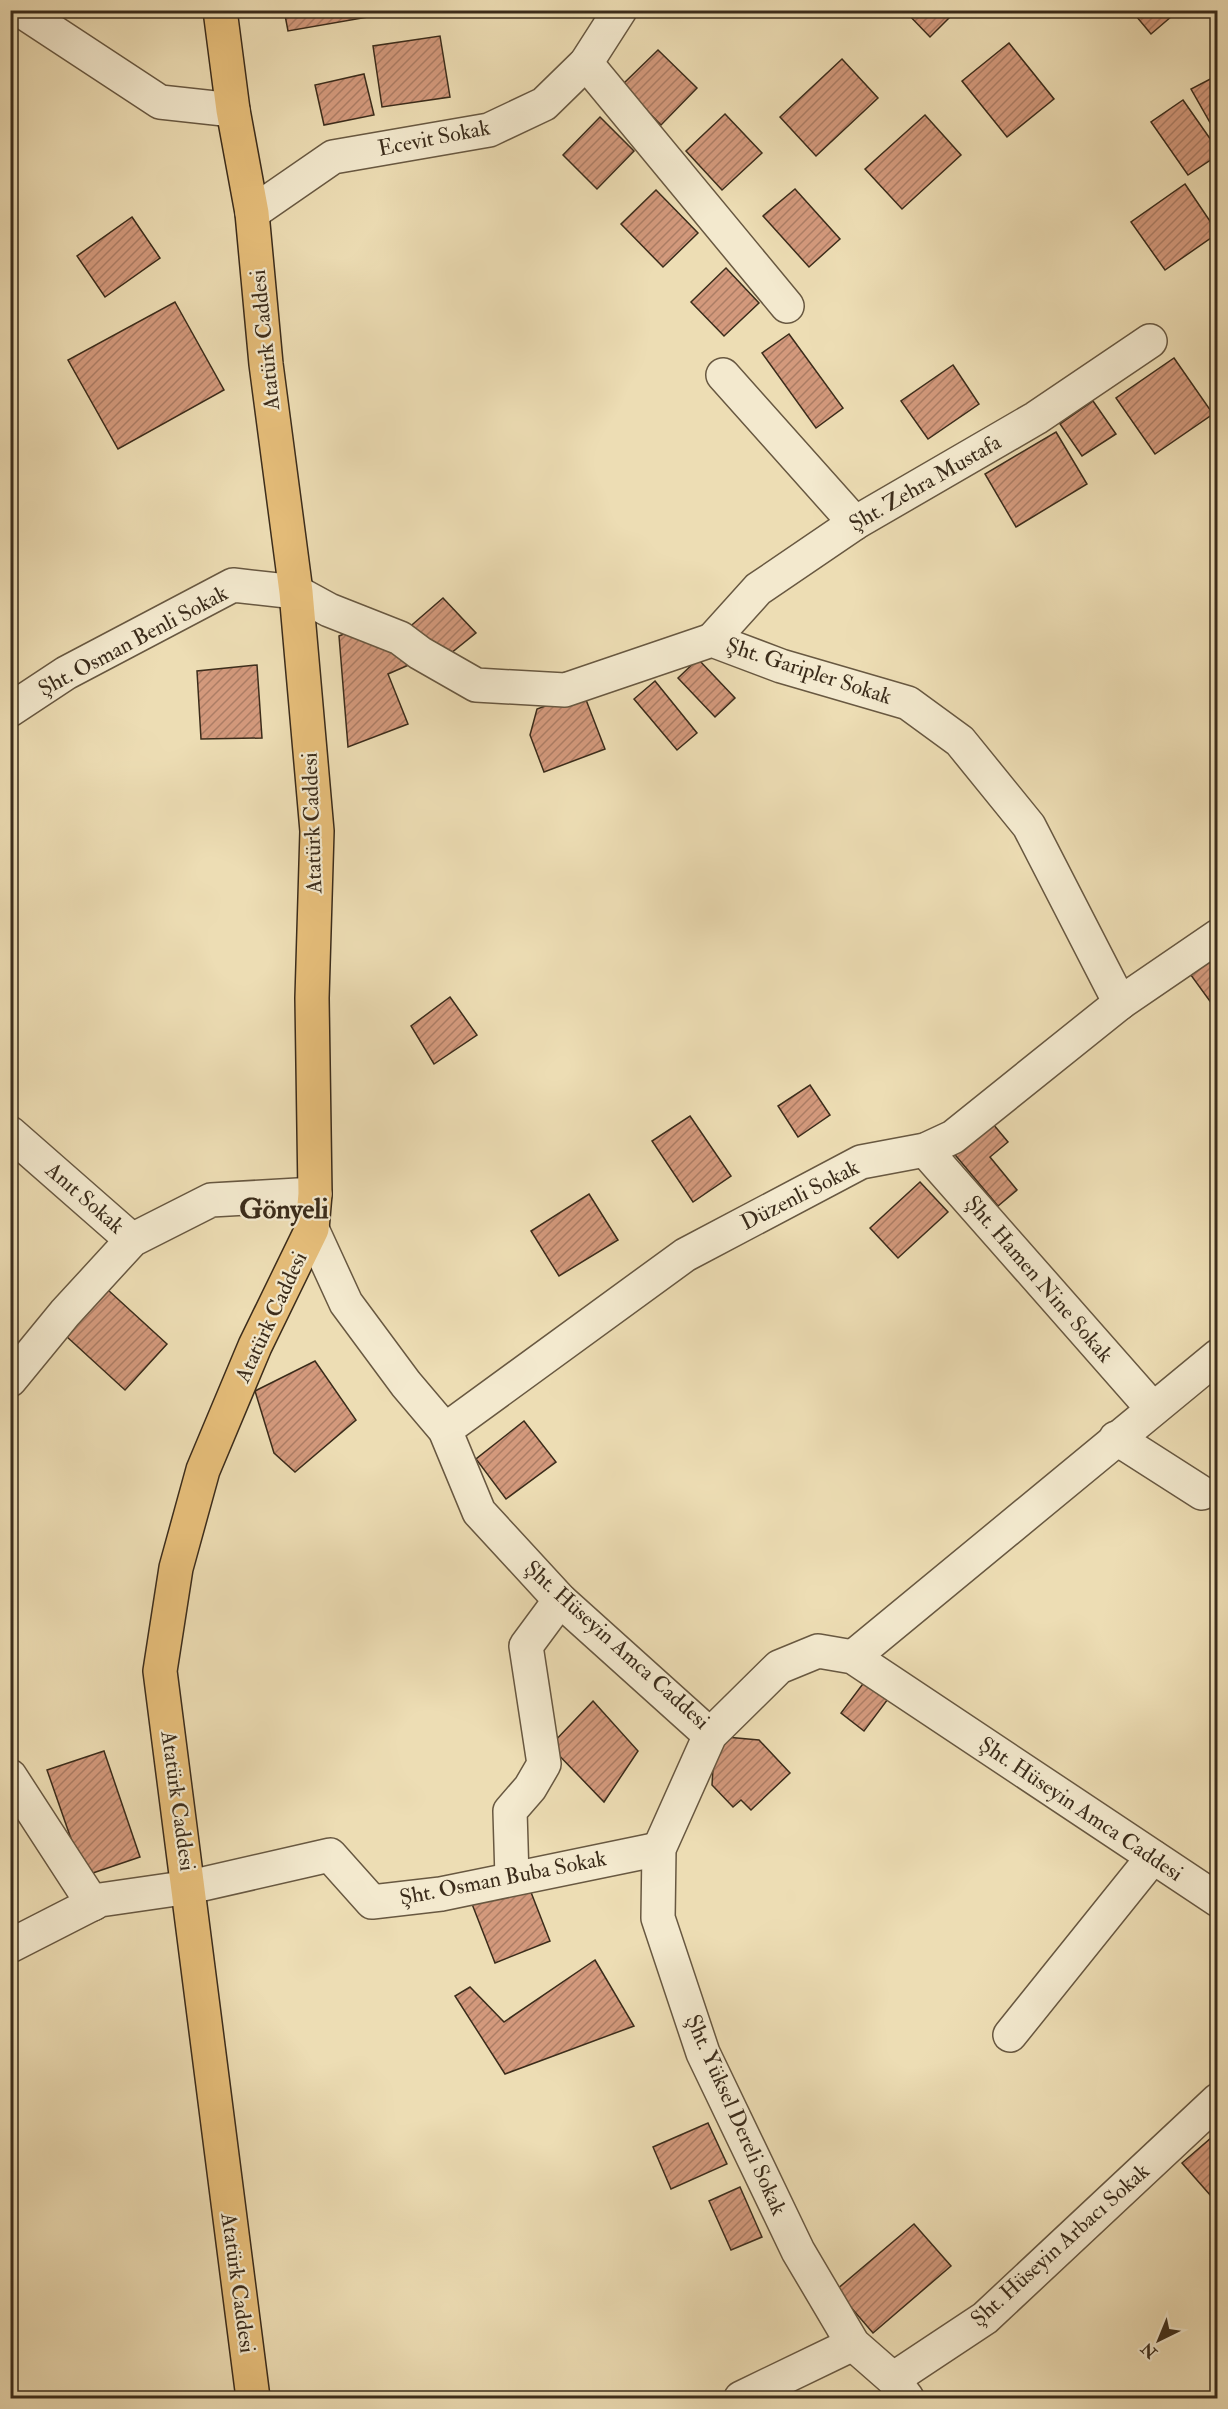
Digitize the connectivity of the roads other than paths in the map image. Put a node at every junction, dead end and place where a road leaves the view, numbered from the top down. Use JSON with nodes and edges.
{"nodes":[{"id":1,"x":20,"y":10,"type":"edge"},
{"id":2,"x":220,"y":10,"type":"edge"},
{"id":3,"x":620,"y":10,"type":"edge"},
{"id":4,"x":586,"y":63,"type":"junction"},
{"id":5,"x":233,"y":110,"type":"junction"},
{"id":6,"x":252,"y":213,"type":"junction"},
{"id":7,"x":787,"y":306,"type":"dead end"},
{"id":8,"x":1150,"y":341,"type":"dead end"},
{"id":9,"x":723,"y":375,"type":"dead end"},
{"id":10,"x":855,"y":523,"type":"junction"},
{"id":11,"x":296,"y":592,"type":"junction"},
{"id":12,"x":712,"y":640,"type":"junction"},
{"id":13,"x":10,"y":710,"type":"edge"},
{"id":14,"x":1218,"y":936,"type":"edge"},
{"id":15,"x":1120,"y":1003,"type":"junction"},
{"id":16,"x":10,"y":1133,"type":"edge"},
{"id":17,"x":925,"y":1150,"type":"junction"},
{"id":18,"x":315,"y":1194,"type":"junction"},
{"id":19,"x":312,"y":1229,"type":"junction"},
{"id":20,"x":132,"y":1240,"type":"junction"},
{"id":21,"x":1218,"y":1356,"type":"edge"},
{"id":22,"x":10,"y":1380,"type":"edge"},
{"id":23,"x":1153,"y":1409,"type":"junction"},
{"id":24,"x":446,"y":1430,"type":"junction"},
{"id":25,"x":1116,"y":1438,"type":"junction"},
{"id":26,"x":1202,"y":1493,"type":"dead end"},
{"id":27,"x":560,"y":1600,"type":"junction"},
{"id":28,"x":853,"y":1657,"type":"junction"},
{"id":29,"x":710,"y":1735,"type":"junction"},
{"id":30,"x":10,"y":1776,"type":"edge"},
{"id":31,"x":659,"y":1849,"type":"junction"},
{"id":32,"x":1153,"y":1857,"type":"junction"},
{"id":33,"x":513,"y":1878,"type":"junction"},
{"id":34,"x":190,"y":1887,"type":"junction"},
{"id":35,"x":1218,"y":1900,"type":"edge"},
{"id":36,"x":93,"y":1904,"type":"junction"},
{"id":37,"x":10,"y":1946,"type":"edge"},
{"id":38,"x":1010,"y":2035,"type":"dead end"},
{"id":39,"x":1218,"y":2100,"type":"edge"},
{"id":40,"x":853,"y":2344,"type":"junction"},
{"id":41,"x":900,"y":2389,"type":"edge"},
{"id":42,"x":253,"y":2398,"type":"edge"},
{"id":43,"x":741,"y":2398,"type":"edge"}],
"edges":[{"from":1,"to":5,"type":"street"},
{"from":2,"to":5,"type":"main road","name":"Atatürk Caddesi"},
{"from":3,"to":4,"type":"street","name":"Ecevit Sokak"},
{"from":4,"to":6,"type":"street","name":"Ecevit Sokak"},
{"from":4,"to":7,"type":"street"},
{"from":5,"to":6,"type":"main road","name":"Atatürk Caddesi"},
{"from":6,"to":11,"type":"main road","name":"Atatürk Caddesi"},
{"from":8,"to":10,"type":"street","name":"Şht. Zehra Mustafa"},
{"from":9,"to":10,"type":"street"},
{"from":10,"to":12,"type":"street","name":"Şht. Zehra Mustafa"},
{"from":11,"to":12,"type":"street","name":"Şht. Garipler Sokak"},
{"from":11,"to":13,"type":"street","name":"Şht. Osman Benli Sokak"},
{"from":11,"to":18,"type":"main road","name":"Atatürk Caddesi"},
{"from":12,"to":15,"type":"street","name":"Şht. Garipler Sokak"},
{"from":14,"to":15,"type":"street","name":"Düzenli Sokak"},
{"from":15,"to":17,"type":"street","name":"Düzenli Sokak"},
{"from":16,"to":20,"type":"street","name":"Anıt Sokak"},
{"from":17,"to":23,"type":"street","name":"Şht. Hamen Nine Sokak"},
{"from":17,"to":24,"type":"street","name":"Düzenli Sokak"},
{"from":18,"to":19,"type":"main road","name":"Atatürk Caddesi"},
{"from":18,"to":20,"type":"street"},
{"from":19,"to":24,"type":"street","name":"Şht. Hüseyin Amca Caddesi"},
{"from":19,"to":34,"type":"main road","name":"Atatürk Caddesi"},
{"from":20,"to":22,"type":"street"},
{"from":21,"to":23,"type":"street"},
{"from":23,"to":25,"type":"street"},
{"from":24,"to":27,"type":"street","name":"Şht. Hüseyin Amca Caddesi"},
{"from":25,"to":26,"type":"street"},
{"from":25,"to":28,"type":"street"},
{"from":27,"to":29,"type":"street","name":"Şht. Hüseyin Amca Caddesi"},
{"from":27,"to":33,"type":"street"},
{"from":28,"to":29,"type":"street","name":"Şht. Hüseyin Amca Caddesi"},
{"from":28,"to":32,"type":"street","name":"Şht. Hüseyin Amca Caddesi"},
{"from":29,"to":31,"type":"street","name":"Şht. Yüksel Dereli Sokak"},
{"from":30,"to":36,"type":"street"},
{"from":31,"to":33,"type":"street","name":"Şht. Osman Buba Sokak"},
{"from":31,"to":40,"type":"street","name":"Şht. Yüksel Dereli Sokak"},
{"from":32,"to":35,"type":"street","name":"Şht. Hüseyin Amca Caddesi"},
{"from":32,"to":38,"type":"street"},
{"from":33,"to":34,"type":"street","name":"Şht. Osman Buba Sokak"},
{"from":34,"to":36,"type":"street"},
{"from":34,"to":42,"type":"main road","name":"Atatürk Caddesi"},
{"from":36,"to":37,"type":"street"},
{"from":39,"to":41,"type":"street","name":"Şht. Hüseyin Arbacı Sokak"},
{"from":40,"to":41,"type":"street","name":"Şht. Yüksel Dereli Sokak"},
{"from":40,"to":43,"type":"street"}]}
